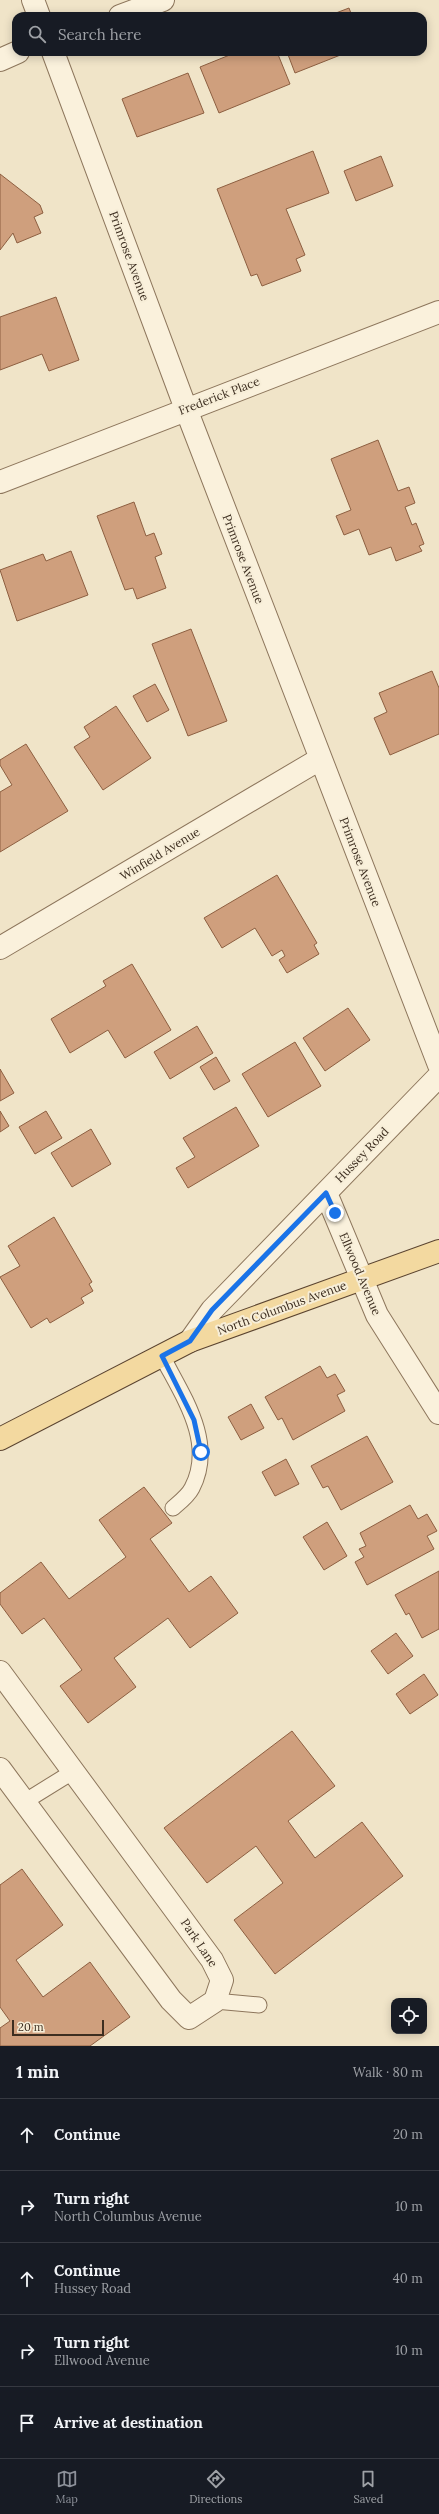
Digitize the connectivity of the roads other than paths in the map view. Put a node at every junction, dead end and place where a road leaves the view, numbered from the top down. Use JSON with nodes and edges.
{"nodes":[{"id":1,"x":33,"y":0,"type":"edge"},
{"id":2,"x":163,"y":0,"type":"edge"},
{"id":3,"x":38,"y":12,"type":"edge"},
{"id":4,"x":131,"y":12,"type":"edge"},
{"id":5,"x":12,"y":55,"type":"edge"},
{"id":6,"x":54,"y":56,"type":"edge"},
{"id":7,"x":0,"y":60,"type":"edge"},
{"id":8,"x":439,"y":312,"type":"edge"},
{"id":9,"x":186,"y":408,"type":"junction"},
{"id":10,"x":0,"y":482,"type":"edge"},
{"id":11,"x":320,"y":759,"type":"junction"},
{"id":12,"x":0,"y":948,"type":"edge"},
{"id":13,"x":439,"y":1065,"type":"edge"},
{"id":14,"x":439,"y":1076,"type":"edge"},
{"id":15,"x":326,"y":1193,"type":"junction"},
{"id":16,"x":439,"y":1251,"type":"edge"},
{"id":17,"x":361,"y":1278,"type":"junction"},
{"id":18,"x":190,"y":1341,"type":"junction"},
{"id":19,"x":162,"y":1356,"type":"junction"},
{"id":20,"x":439,"y":1413,"type":"edge"},
{"id":21,"x":0,"y":1439,"type":"edge"},
{"id":22,"x":173,"y":1508,"type":"dead end"},
{"id":23,"x":0,"y":1672,"type":"edge"},
{"id":24,"x":0,"y":1769,"type":"edge"},
{"id":25,"x":74,"y":1771,"type":"junction"},
{"id":26,"x":24,"y":1802,"type":"junction"},
{"id":27,"x":215,"y":2001,"type":"junction"},
{"id":28,"x":259,"y":2005,"type":"dead end"}],
"edges":[{"from":1,"to":3,"type":"street"},
{"from":2,"to":4,"type":"street"},
{"from":5,"to":7,"type":"street"},
{"from":6,"to":9,"type":"street","name":"Primrose Avenue"},
{"from":8,"to":9,"type":"street","name":"Frederick Place"},
{"from":9,"to":10,"type":"street","name":"Frederick Place"},
{"from":9,"to":11,"type":"street","name":"Primrose Avenue"},
{"from":11,"to":12,"type":"street","name":"Winfield Avenue"},
{"from":11,"to":13,"type":"street","name":"Primrose Avenue"},
{"from":14,"to":15,"type":"street","name":"Hussey Road"},
{"from":15,"to":17,"type":"street","name":"Ellwood Avenue"},
{"from":15,"to":18,"type":"street","name":"Hussey Road"},
{"from":16,"to":17,"type":"main road","name":"North Columbus Avenue"},
{"from":17,"to":18,"type":"main road","name":"North Columbus Avenue"},
{"from":17,"to":20,"type":"street","name":"Ellwood Avenue"},
{"from":18,"to":19,"type":"main road","name":"North Columbus Avenue"},
{"from":19,"to":21,"type":"main road","name":"North Columbus Avenue"},
{"from":19,"to":22,"type":"lane"},
{"from":23,"to":25,"type":"street","name":"Park Lane"},
{"from":24,"to":26,"type":"street"},
{"from":25,"to":26,"type":"lane"},
{"from":25,"to":27,"type":"street","name":"Park Lane"},
{"from":26,"to":27,"type":"street"},
{"from":27,"to":28,"type":"lane"}]}
